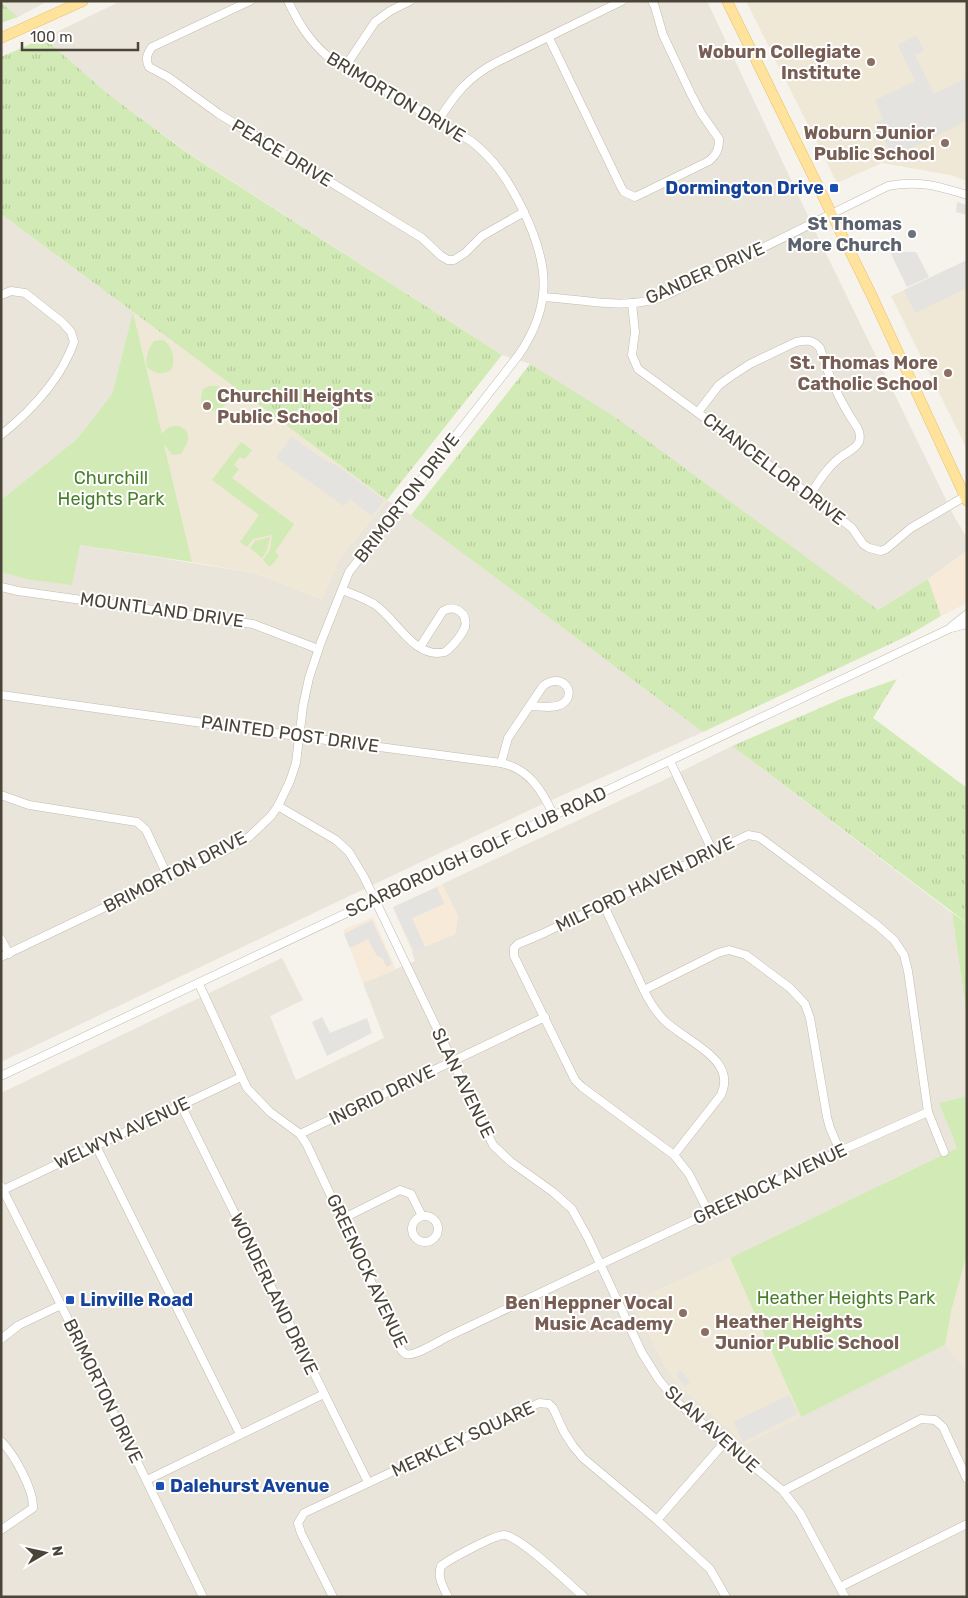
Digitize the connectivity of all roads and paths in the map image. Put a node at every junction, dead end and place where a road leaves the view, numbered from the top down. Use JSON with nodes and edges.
{"nodes":[{"id":1,"x":83,"y":1,"type":"edge"},
{"id":2,"x":250,"y":1,"type":"edge"},
{"id":3,"x":288,"y":1,"type":"edge"},
{"id":4,"x":410,"y":1,"type":"edge"},
{"id":5,"x":622,"y":1,"type":"edge"},
{"id":6,"x":652,"y":1,"type":"edge"},
{"id":7,"x":727,"y":1,"type":"edge"},
{"id":8,"x":1,"y":38,"type":"edge"},
{"id":9,"x":549,"y":38,"type":"junction"},
{"id":10,"x":345,"y":67,"type":"junction"},
{"id":11,"x":438,"y":121,"type":"junction"},
{"id":12,"x":967,"y":194,"type":"edge"},
{"id":13,"x":524,"y":212,"type":"junction"},
{"id":14,"x":831,"y":214,"type":"junction"},
{"id":15,"x":1,"y":295,"type":"edge"},
{"id":16,"x":543,"y":297,"type":"junction"},
{"id":17,"x":632,"y":303,"type":"junction"},
{"id":18,"x":698,"y":412,"type":"junction"},
{"id":19,"x":1,"y":435,"type":"edge"},
{"id":20,"x":810,"y":495,"type":"junction"},
{"id":21,"x":966,"y":499,"type":"edge"},
{"id":22,"x":1,"y":587,"type":"edge"},
{"id":23,"x":342,"y":590,"type":"junction"},
{"id":24,"x":967,"y":614,"type":"edge"},
{"id":25,"x":967,"y":624,"type":"edge"},
{"id":26,"x":951,"y":628,"type":"junction"},
{"id":27,"x":420,"y":647,"type":"junction"},
{"id":28,"x":318,"y":648,"type":"junction"},
{"id":29,"x":1,"y":695,"type":"edge"},
{"id":30,"x":531,"y":706,"type":"junction"},
{"id":31,"x":298,"y":736,"type":"junction"},
{"id":32,"x":670,"y":761,"type":"junction"},
{"id":33,"x":501,"y":763,"type":"junction"},
{"id":34,"x":1,"y":794,"type":"edge"},
{"id":35,"x":278,"y":806,"type":"junction"},
{"id":36,"x":554,"y":816,"type":"junction"},
{"id":37,"x":713,"y":852,"type":"junction"},
{"id":38,"x":168,"y":877,"type":"junction"},
{"id":39,"x":375,"y":901,"type":"junction"},
{"id":40,"x":604,"y":905,"type":"junction"},
{"id":41,"x":1,"y":939,"type":"edge"},
{"id":42,"x":5,"y":955,"type":"edge"},
{"id":43,"x":199,"y":984,"type":"junction"},
{"id":44,"x":644,"y":990,"type":"junction"},
{"id":45,"x":544,"y":1017,"type":"junction"},
{"id":46,"x":452,"y":1061,"type":"junction"},
{"id":47,"x":1,"y":1076,"type":"edge"},
{"id":48,"x":241,"y":1076,"type":"junction"},
{"id":49,"x":181,"y":1105,"type":"junction"},
{"id":50,"x":928,"y":1112,"type":"junction"},
{"id":51,"x":300,"y":1134,"type":"junction"},
{"id":52,"x":96,"y":1146,"type":"junction"},
{"id":53,"x":840,"y":1151,"type":"junction"},
{"id":54,"x":944,"y":1152,"type":"dead end"},
{"id":55,"x":674,"y":1155,"type":"junction"},
{"id":56,"x":2,"y":1189,"type":"edge"},
{"id":57,"x":709,"y":1213,"type":"junction"},
{"id":58,"x":422,"y":1216,"type":"dead end"},
{"id":59,"x":342,"y":1218,"type":"junction"},
{"id":60,"x":601,"y":1264,"type":"junction"},
{"id":61,"x":61,"y":1305,"type":"junction"},
{"id":62,"x":1,"y":1339,"type":"edge"},
{"id":63,"x":324,"y":1394,"type":"junction"},
{"id":64,"x":240,"y":1434,"type":"junction"},
{"id":65,"x":1,"y":1441,"type":"edge"},
{"id":66,"x":724,"y":1442,"type":"junction"},
{"id":67,"x":967,"y":1479,"type":"edge"},
{"id":68,"x":147,"y":1480,"type":"junction"},
{"id":69,"x":368,"y":1482,"type":"junction"},
{"id":70,"x":783,"y":1491,"type":"junction"},
{"id":71,"x":657,"y":1520,"type":"junction"},
{"id":72,"x":967,"y":1524,"type":"edge"},
{"id":73,"x":1,"y":1530,"type":"edge"},
{"id":74,"x":840,"y":1587,"type":"junction"},
{"id":75,"x":203,"y":1597,"type":"edge"},
{"id":76,"x":333,"y":1597,"type":"edge"},
{"id":77,"x":448,"y":1597,"type":"edge"},
{"id":78,"x":584,"y":1597,"type":"edge"},
{"id":79,"x":726,"y":1597,"type":"edge"},
{"id":80,"x":845,"y":1597,"type":"edge"}],
"edges":[{"from":1,"to":8,"type":"main road"},
{"from":2,"to":13,"type":"street","name":"PEACE DRIVE"},
{"from":3,"to":10,"type":"street","name":"BRIMORTON DRIVE"},
{"from":4,"to":10,"type":"street"},
{"from":5,"to":9,"type":"street"},
{"from":6,"to":9,"type":"street"},
{"from":7,"to":14,"type":"main road"},
{"from":9,"to":11,"type":"street"},
{"from":10,"to":11,"type":"street","name":"BRIMORTON DRIVE"},
{"from":11,"to":13,"type":"street","name":"BRIMORTON DRIVE"},
{"from":12,"to":14,"type":"street"},
{"from":13,"to":16,"type":"street","name":"BRIMORTON DRIVE"},
{"from":14,"to":17,"type":"street","name":"GANDER DRIVE"},
{"from":14,"to":21,"type":"main road"},
{"from":15,"to":19,"type":"street"},
{"from":16,"to":17,"type":"street","name":"GANDER DRIVE"},
{"from":16,"to":23,"type":"street","name":"BRIMORTON DRIVE"},
{"from":17,"to":18,"type":"street","name":"CHANCELLOR DRIVE"},
{"from":18,"to":20,"type":"street","name":"CHANCELLOR DRIVE"},
{"from":18,"to":20,"type":"street"},
{"from":20,"to":21,"type":"street","name":"CHANCELLOR DRIVE"},
{"from":22,"to":28,"type":"street","name":"MOUNTLAND DRIVE"},
{"from":23,"to":27,"type":"street"},
{"from":23,"to":28,"type":"street","name":"BRIMORTON DRIVE"},
{"from":24,"to":26,"type":"street","name":"SCARBOROUGH GOLF CLUB ROAD"},
{"from":25,"to":26,"type":"street","name":"SCARBOROUGH GOLF CLUB ROAD"},
{"from":26,"to":32,"type":"street","name":"SCARBOROUGH GOLF CLUB ROAD"},
{"from":27,"to":27,"type":"street"},
{"from":28,"to":31,"type":"street","name":"BRIMORTON DRIVE"},
{"from":29,"to":31,"type":"street","name":"PAINTED POST DRIVE"},
{"from":30,"to":30,"type":"street"},
{"from":30,"to":33,"type":"street"},
{"from":31,"to":33,"type":"street","name":"PAINTED POST DRIVE"},
{"from":31,"to":35,"type":"street","name":"BRIMORTON DRIVE"},
{"from":32,"to":36,"type":"street","name":"SCARBOROUGH GOLF CLUB ROAD"},
{"from":32,"to":37,"type":"street"},
{"from":33,"to":36,"type":"street","name":"PAINTED POST DRIVE"},
{"from":34,"to":38,"type":"street"},
{"from":35,"to":38,"type":"street","name":"BRIMORTON DRIVE"},
{"from":35,"to":39,"type":"street","name":"SLAN AVENUE"},
{"from":36,"to":39,"type":"street","name":"SCARBOROUGH GOLF CLUB ROAD"},
{"from":37,"to":40,"type":"street","name":"MILFORD HAVEN DRIVE"},
{"from":37,"to":50,"type":"street","name":"MILFORD HAVEN DRIVE"},
{"from":38,"to":42,"type":"street","name":"BRIMORTON DRIVE"},
{"from":39,"to":43,"type":"street","name":"SCARBOROUGH GOLF CLUB ROAD"},
{"from":39,"to":46,"type":"street","name":"SLAN AVENUE"},
{"from":40,"to":44,"type":"street"},
{"from":40,"to":45,"type":"street","name":"MILFORD HAVEN DRIVE"},
{"from":41,"to":42,"type":"street"},
{"from":43,"to":47,"type":"street","name":"SCARBOROUGH GOLF CLUB ROAD"},
{"from":43,"to":48,"type":"street","name":"GREENOCK AVENUE"},
{"from":44,"to":53,"type":"street"},
{"from":44,"to":55,"type":"street"},
{"from":45,"to":46,"type":"street","name":"INGRID DRIVE"},
{"from":45,"to":55,"type":"street","name":"MILFORD HAVEN DRIVE"},
{"from":46,"to":51,"type":"street","name":"INGRID DRIVE"},
{"from":46,"to":60,"type":"street","name":"SLAN AVENUE"},
{"from":48,"to":49,"type":"street","name":"WELWYN AVENUE"},
{"from":48,"to":51,"type":"street","name":"GREENOCK AVENUE"},
{"from":49,"to":52,"type":"street","name":"WELWYN AVENUE"},
{"from":49,"to":63,"type":"street","name":"WONDERLAND DRIVE"},
{"from":50,"to":53,"type":"street","name":"GREENOCK AVENUE"},
{"from":50,"to":54,"type":"street","name":"MILFORD HAVEN DRIVE"},
{"from":51,"to":59,"type":"street","name":"GREENOCK AVENUE"},
{"from":52,"to":56,"type":"street","name":"WELWYN AVENUE"},
{"from":52,"to":64,"type":"street"},
{"from":53,"to":57,"type":"street","name":"GREENOCK AVENUE"},
{"from":55,"to":57,"type":"street","name":"MILFORD HAVEN DRIVE"},
{"from":56,"to":61,"type":"street","name":"BRIMORTON DRIVE"},
{"from":57,"to":60,"type":"street","name":"GREENOCK AVENUE"},
{"from":58,"to":59,"type":"street"},
{"from":59,"to":60,"type":"street","name":"GREENOCK AVENUE"},
{"from":60,"to":66,"type":"street","name":"SLAN AVENUE"},
{"from":61,"to":62,"type":"street"},
{"from":61,"to":68,"type":"street","name":"BRIMORTON DRIVE"},
{"from":63,"to":64,"type":"street"},
{"from":63,"to":69,"type":"street","name":"WONDERLAND DRIVE"},
{"from":64,"to":68,"type":"street"},
{"from":65,"to":73,"type":"street"},
{"from":66,"to":70,"type":"street","name":"SLAN AVENUE"},
{"from":66,"to":71,"type":"street"},
{"from":67,"to":70,"type":"street"},
{"from":68,"to":75,"type":"street","name":"BRIMORTON DRIVE"},
{"from":69,"to":71,"type":"street","name":"MERKLEY SQUARE"},
{"from":69,"to":76,"type":"street","name":"MERKLEY SQUARE"},
{"from":70,"to":74,"type":"street","name":"SLAN AVENUE"},
{"from":71,"to":79,"type":"street","name":"MERKLEY SQUARE"},
{"from":72,"to":74,"type":"street"},
{"from":74,"to":80,"type":"street","name":"SLAN AVENUE"},
{"from":77,"to":78,"type":"street"}]}
